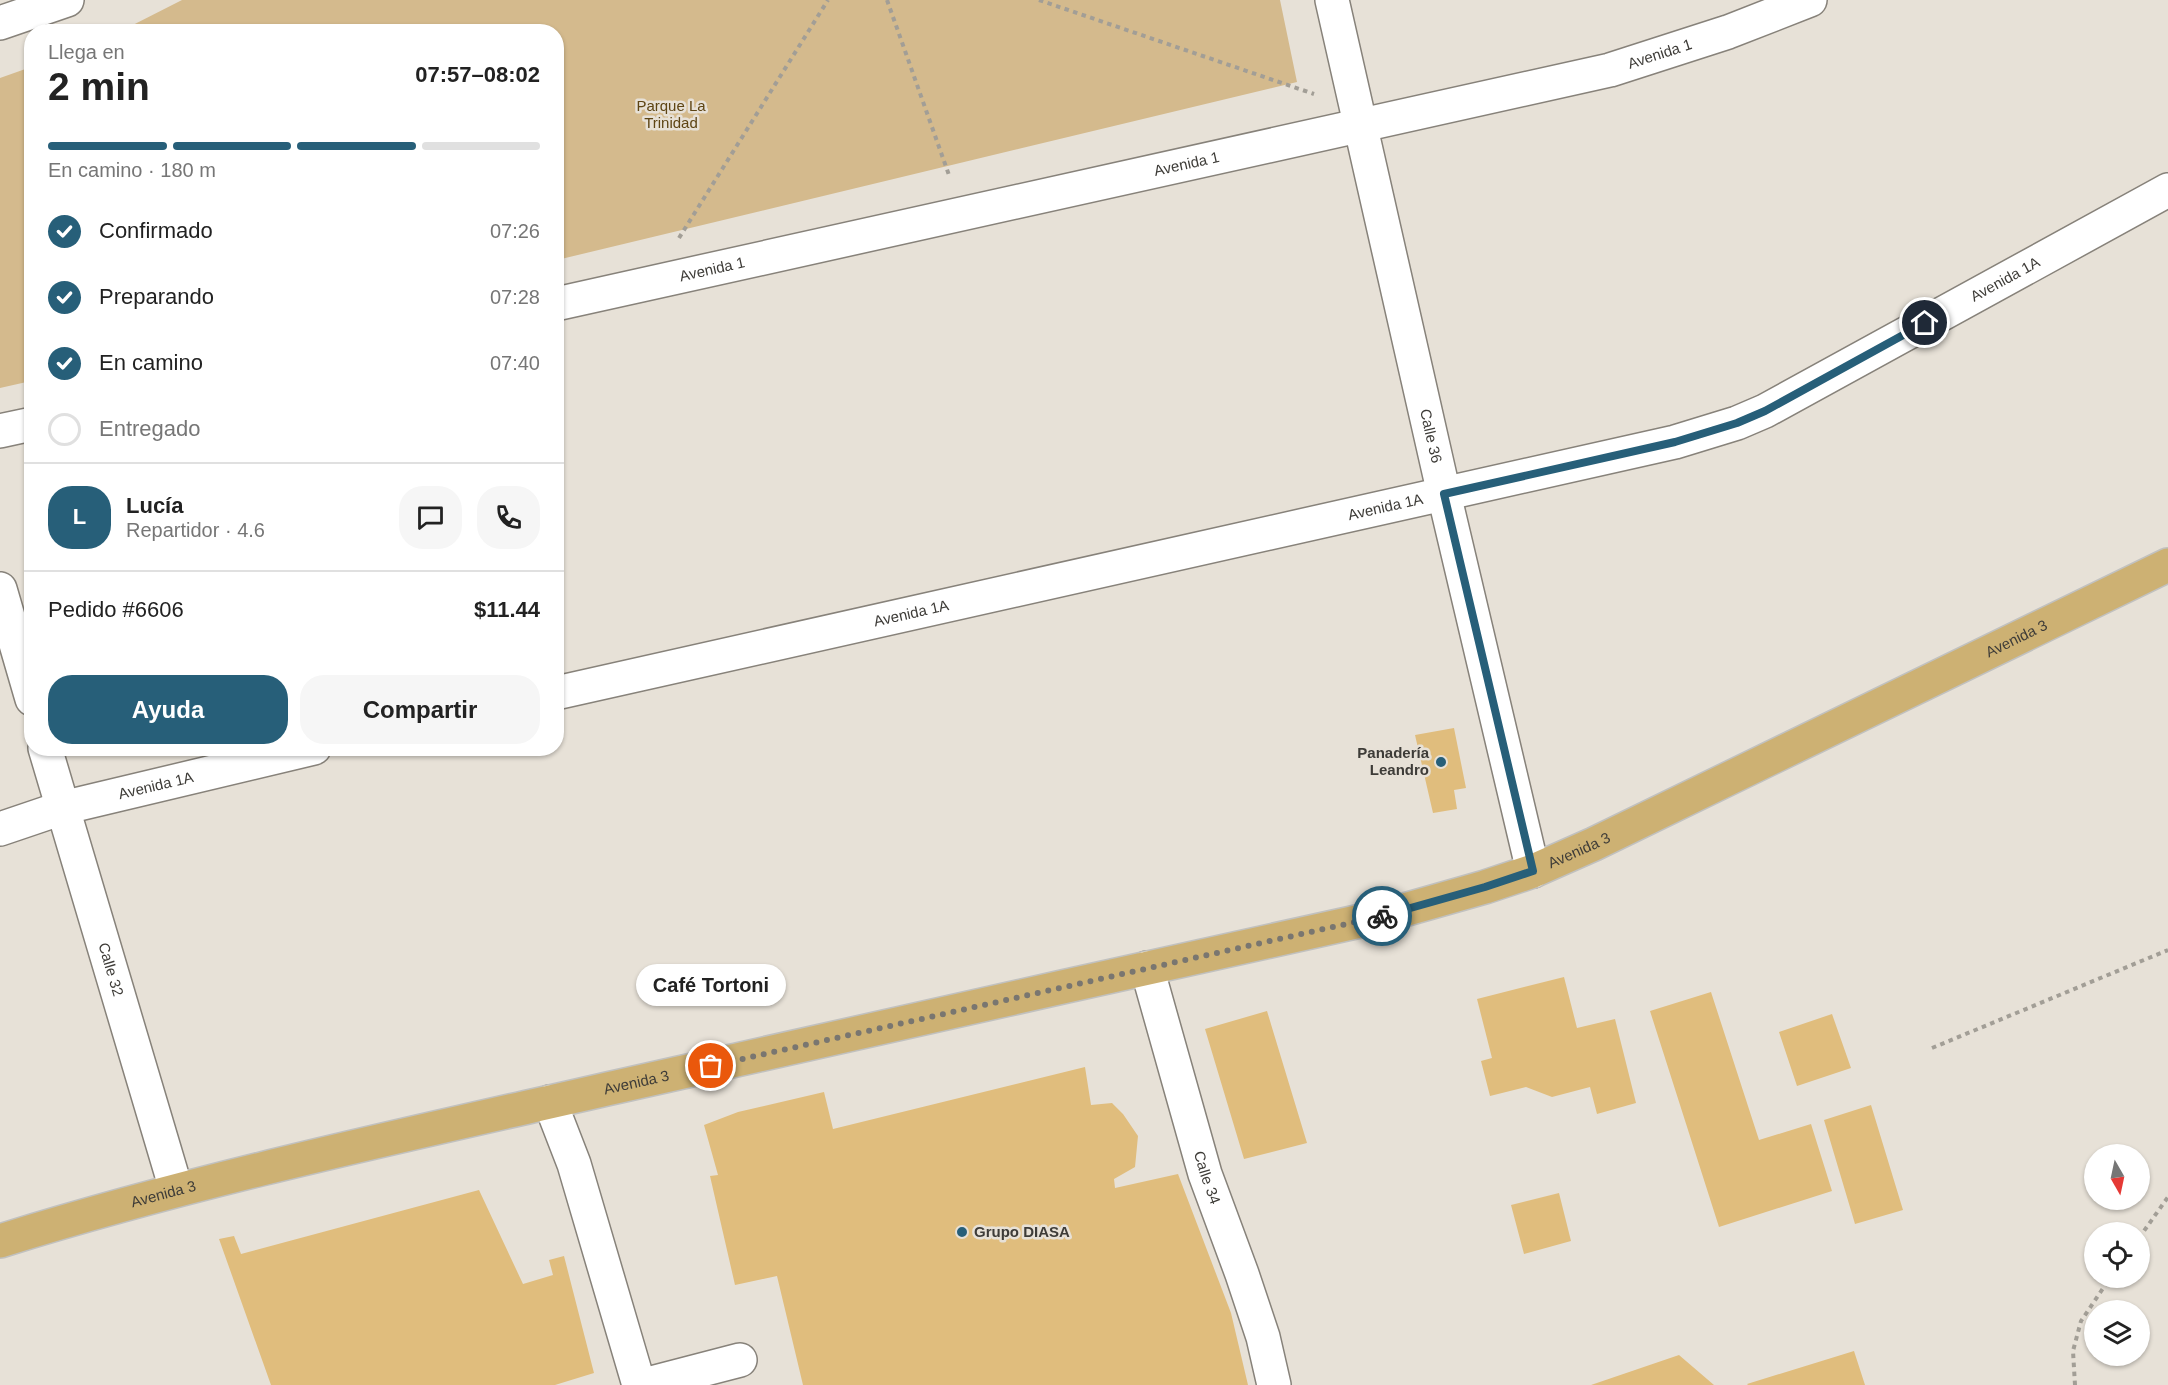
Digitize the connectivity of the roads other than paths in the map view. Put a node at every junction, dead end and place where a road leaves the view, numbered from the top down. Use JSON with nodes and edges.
{"nodes":[{"id":1,"x":67,"y":0,"type":"edge"},
{"id":2,"x":1332,"y":0,"type":"edge"},
{"id":3,"x":1810,"y":0,"type":"edge"},
{"id":4,"x":0,"y":24,"type":"edge"},
{"id":5,"x":1361,"y":125,"type":"junction"},
{"id":6,"x":2168,"y":190,"type":"edge"},
{"id":7,"x":564,"y":302,"type":"edge"},
{"id":8,"x":24,"y":426,"type":"edge"},
{"id":9,"x":0,"y":431,"type":"edge"},
{"id":10,"x":1444,"y":494,"type":"junction"},
{"id":11,"x":2168,"y":565,"type":"edge"},
{"id":12,"x":0,"y":589,"type":"edge"},
{"id":13,"x":24,"y":672,"type":"edge"},
{"id":14,"x":564,"y":691,"type":"edge"},
{"id":15,"x":47,"y":756,"type":"edge"},
{"id":16,"x":280,"y":756,"type":"edge"},
{"id":17,"x":62,"y":808,"type":"junction"},
{"id":18,"x":0,"y":829,"type":"edge"},
{"id":19,"x":1533,"y":871,"type":"junction"},
{"id":20,"x":1148,"y":968,"type":"junction"},
{"id":21,"x":549,"y":1102,"type":"junction"},
{"id":22,"x":176,"y":1190,"type":"junction"},
{"id":23,"x":0,"y":1241,"type":"edge"},
{"id":24,"x":740,"y":1360,"type":"dead end"},
{"id":25,"x":639,"y":1385,"type":"edge"},
{"id":26,"x":644,"y":1385,"type":"edge"},
{"id":27,"x":1274,"y":1385,"type":"edge"}],
"edges":[{"from":1,"to":4,"type":"street"},
{"from":2,"to":5,"type":"street","name":"Calle 36"},
{"from":3,"to":5,"type":"street","name":"Avenida 1"},
{"from":5,"to":7,"type":"street","name":"Avenida 1"},
{"from":5,"to":10,"type":"street","name":"Calle 36"},
{"from":6,"to":10,"type":"street","name":"Avenida 1A"},
{"from":8,"to":9,"type":"street"},
{"from":10,"to":14,"type":"street","name":"Avenida 1A"},
{"from":10,"to":19,"type":"street","name":"Calle 36"},
{"from":11,"to":19,"type":"main road","name":"Avenida 3"},
{"from":12,"to":13,"type":"street"},
{"from":15,"to":17,"type":"street","name":"Calle 32"},
{"from":16,"to":17,"type":"street","name":"Avenida 1A"},
{"from":17,"to":18,"type":"street","name":"Avenida 1A"},
{"from":17,"to":22,"type":"street","name":"Calle 32"},
{"from":19,"to":20,"type":"main road","name":"Avenida 3"},
{"from":20,"to":21,"type":"main road","name":"Avenida 3"},
{"from":20,"to":27,"type":"street","name":"Calle 34"},
{"from":21,"to":22,"type":"main road","name":"Avenida 3"},
{"from":21,"to":25,"type":"street"},
{"from":22,"to":23,"type":"main road","name":"Avenida 3"},
{"from":24,"to":26,"type":"street"}]}
